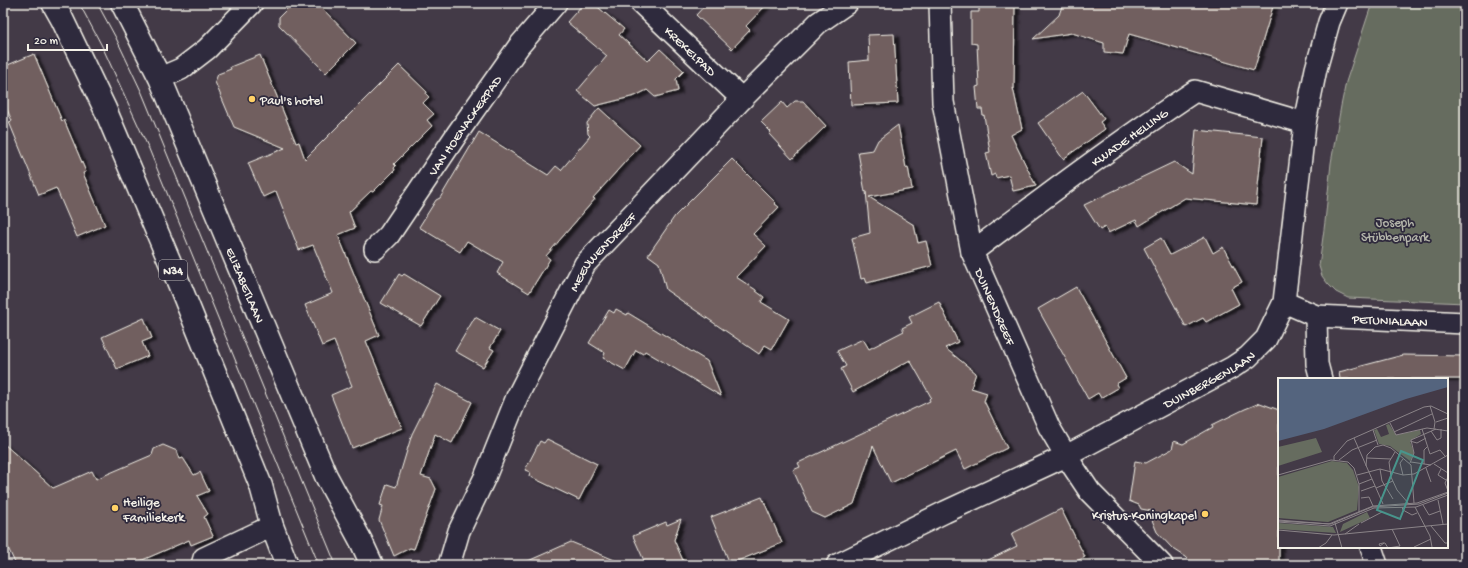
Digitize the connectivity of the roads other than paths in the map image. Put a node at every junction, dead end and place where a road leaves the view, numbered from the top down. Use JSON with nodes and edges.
{"nodes":[{"id":1,"x":53,"y":3,"type":"edge"},
{"id":2,"x":122,"y":3,"type":"edge"},
{"id":3,"x":252,"y":3,"type":"edge"},
{"id":4,"x":556,"y":3,"type":"edge"},
{"id":5,"x":641,"y":3,"type":"edge"},
{"id":6,"x":847,"y":3,"type":"edge"},
{"id":7,"x":940,"y":3,"type":"edge"},
{"id":8,"x":1337,"y":3,"type":"edge"},
{"id":9,"x":160,"y":78,"type":"junction"},
{"id":10,"x":742,"y":99,"type":"junction"},
{"id":11,"x":1305,"y":123,"type":"junction"},
{"id":12,"x":375,"y":249,"type":"dead end"},
{"id":13,"x":972,"y":252,"type":"junction"},
{"id":14,"x":1284,"y":302,"type":"junction"},
{"id":15,"x":1316,"y":316,"type":"junction"},
{"id":16,"x":1465,"y":323,"type":"edge"},
{"id":17,"x":1321,"y":378,"type":"edge"},
{"id":18,"x":1066,"y":456,"type":"junction"},
{"id":19,"x":272,"y":526,"type":"junction"},
{"id":20,"x":1371,"y":548,"type":"edge"},
{"id":21,"x":202,"y":565,"type":"edge"},
{"id":22,"x":287,"y":565,"type":"edge"},
{"id":23,"x":372,"y":565,"type":"edge"},
{"id":24,"x":449,"y":565,"type":"edge"},
{"id":25,"x":837,"y":565,"type":"edge"},
{"id":26,"x":1162,"y":565,"type":"edge"},
{"id":27,"x":1377,"y":565,"type":"edge"}],
"edges":[{"from":1,"to":19,"type":"main road","number":"N34"},
{"from":2,"to":9,"type":"main road","name":"ELIZABETLAAN"},
{"from":3,"to":9,"type":"street"},
{"from":4,"to":12,"type":"street","name":"VAN HOENACKERPAD"},
{"from":5,"to":10,"type":"street","name":"KREKELPAD"},
{"from":6,"to":10,"type":"street","name":"MEEUWENDREEF"},
{"from":7,"to":13,"type":"street","name":"DUINENDREEF"},
{"from":8,"to":11,"type":"street","name":"DUINBERGENLAAN"},
{"from":9,"to":23,"type":"main road","name":"ELIZABETLAAN"},
{"from":10,"to":24,"type":"street","name":"MEEUWENDREEF"},
{"from":11,"to":13,"type":"street","name":"KWADE HELLING"},
{"from":11,"to":14,"type":"street","name":"DUINBERGENLAAN"},
{"from":13,"to":18,"type":"street","name":"DUINENDREEF"},
{"from":14,"to":15,"type":"street"},
{"from":14,"to":18,"type":"street","name":"DUINBERGENLAAN"},
{"from":15,"to":16,"type":"street","name":"PETUNIALAAN"},
{"from":15,"to":17,"type":"street"},
{"from":18,"to":25,"type":"street","name":"DUINBERGENLAAN"},
{"from":18,"to":26,"type":"street","name":"DUINENDREEF"},
{"from":19,"to":21,"type":"street"},
{"from":19,"to":22,"type":"main road","number":"N34"},
{"from":20,"to":27,"type":"street"}]}
